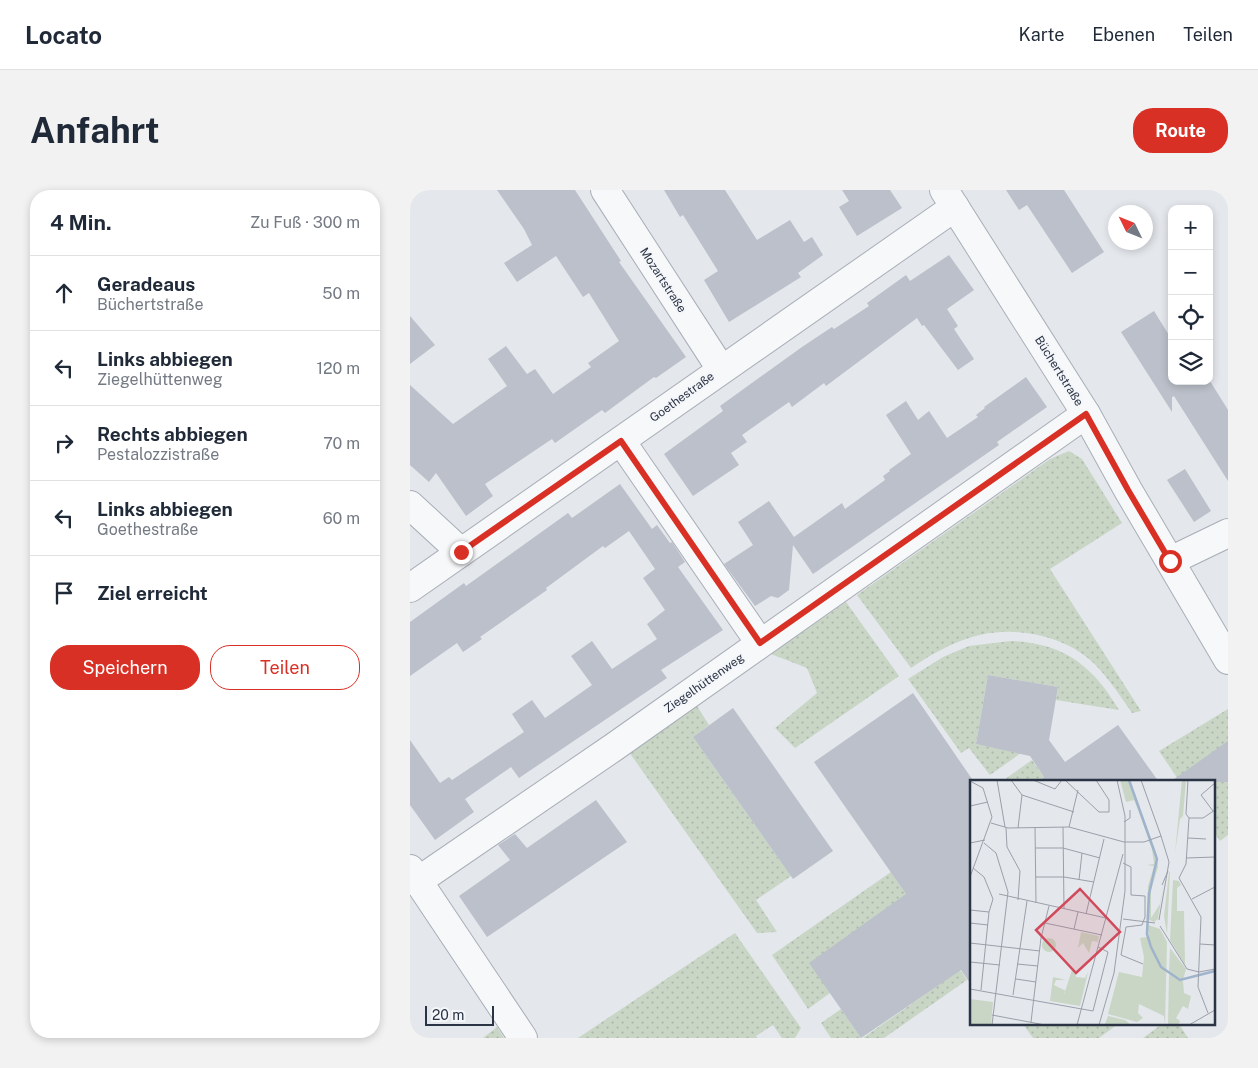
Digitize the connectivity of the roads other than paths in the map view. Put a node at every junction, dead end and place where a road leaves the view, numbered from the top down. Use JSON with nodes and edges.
{"nodes":[{"id":1,"x":605,"y":190,"type":"edge"},
{"id":2,"x":949,"y":199,"type":"edge"},
{"id":3,"x":721,"y":369,"type":"junction"},
{"id":4,"x":1086,"y":414,"type":"junction"},
{"id":5,"x":621,"y":441,"type":"junction"},
{"id":6,"x":410,"y":505,"type":"edge"},
{"id":7,"x":1228,"y":533,"type":"edge"},
{"id":8,"x":461,"y":552,"type":"junction"},
{"id":9,"x":1170,"y":561,"type":"junction"},
{"id":10,"x":410,"y":588,"type":"edge"},
{"id":11,"x":760,"y":643,"type":"junction"},
{"id":12,"x":1228,"y":660,"type":"edge"},
{"id":13,"x":414,"y":875,"type":"edge"},
{"id":14,"x":523,"y":1038,"type":"edge"}],
"edges":[{"from":1,"to":3,"type":"street","name":"Mozartstraße"},
{"from":2,"to":3,"type":"street","name":"Goethestraße"},
{"from":2,"to":4,"type":"street","name":"Büchertstraße"},
{"from":3,"to":5,"type":"street","name":"Goethestraße"},
{"from":4,"to":9,"type":"street","name":"Büchertstraße"},
{"from":4,"to":11,"type":"street","name":"Ziegelhüttenweg"},
{"from":5,"to":8,"type":"street","name":"Goethestraße"},
{"from":5,"to":11,"type":"street"},
{"from":6,"to":8,"type":"street"},
{"from":7,"to":9,"type":"street"},
{"from":8,"to":10,"type":"street","name":"Goethestraße"},
{"from":9,"to":12,"type":"street","name":"Büchertstraße"},
{"from":11,"to":13,"type":"street","name":"Ziegelhüttenweg"},
{"from":13,"to":14,"type":"street"}]}
